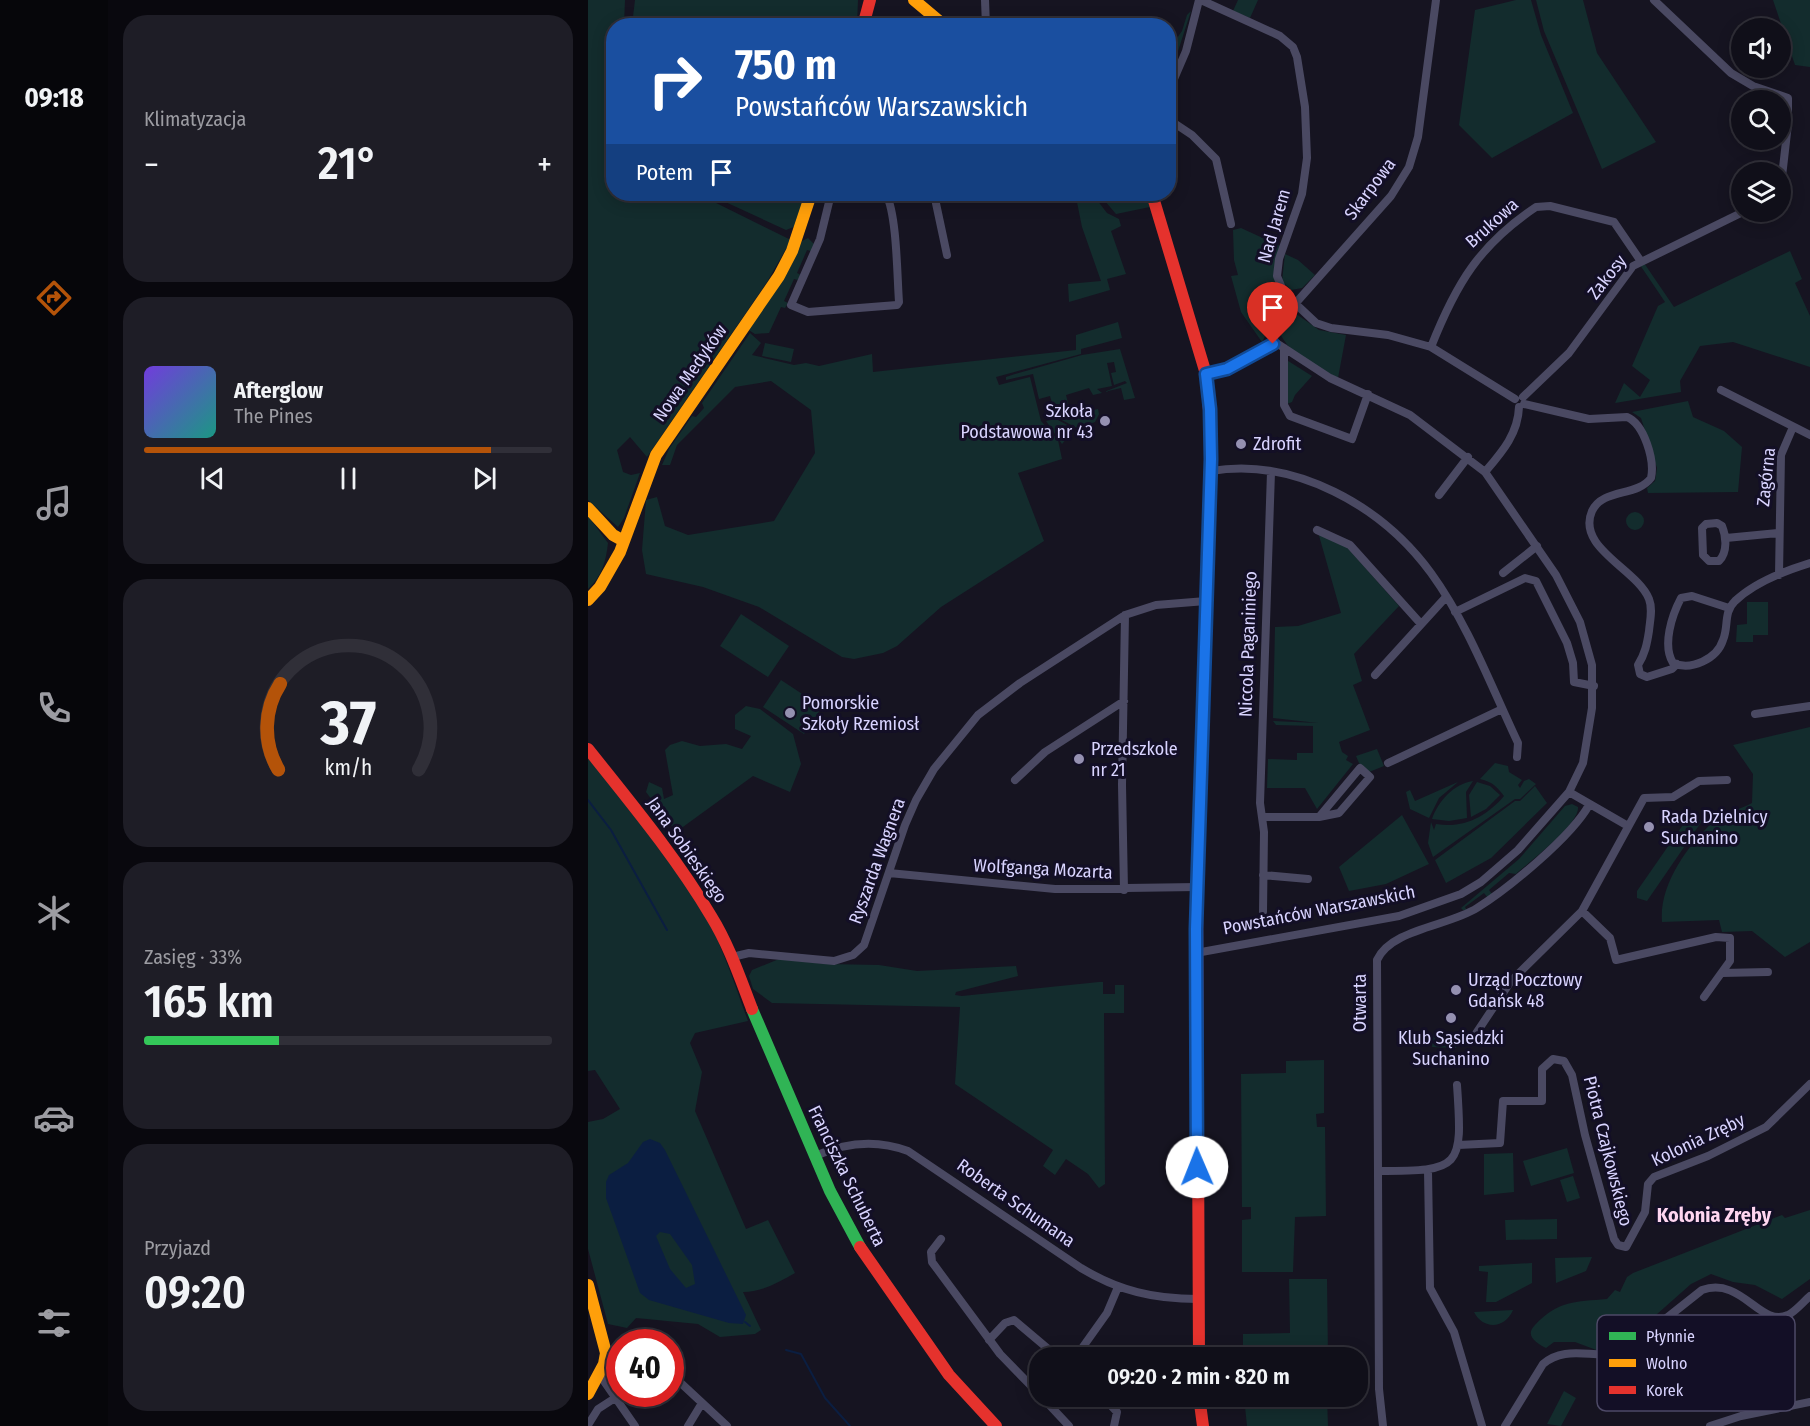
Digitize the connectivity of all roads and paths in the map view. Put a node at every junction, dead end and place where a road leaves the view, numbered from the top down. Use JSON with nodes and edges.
{"nodes":[{"id":1,"x":870,"y":0,"type":"edge"},
{"id":2,"x":879,"y":0,"type":"edge"},
{"id":3,"x":914,"y":0,"type":"edge"},
{"id":4,"x":985,"y":0,"type":"edge"},
{"id":5,"x":1200,"y":0,"type":"edge"},
{"id":6,"x":1436,"y":0,"type":"edge"},
{"id":7,"x":1654,"y":0,"type":"edge"},
{"id":8,"x":865,"y":18,"type":"edge"},
{"id":9,"x":867,"y":18,"type":"edge"},
{"id":10,"x":935,"y":18,"type":"edge"},
{"id":11,"x":986,"y":18,"type":"edge"},
{"id":12,"x":1176,"y":74,"type":"edge"},
{"id":13,"x":1176,"y":126,"type":"edge"},
{"id":14,"x":1785,"y":162,"type":"edge"},
{"id":15,"x":809,"y":201,"type":"edge"},
{"id":16,"x":829,"y":201,"type":"edge"},
{"id":17,"x":889,"y":201,"type":"edge"},
{"id":18,"x":935,"y":201,"type":"edge"},
{"id":19,"x":1154,"y":201,"type":"edge"},
{"id":20,"x":1731,"y":218,"type":"edge"},
{"id":21,"x":1231,"y":224,"type":"dead end"},
{"id":22,"x":947,"y":255,"type":"dead end"},
{"id":23,"x":1640,"y":260,"type":"junction"},
{"id":24,"x":1294,"y":305,"type":"junction"},
{"id":25,"x":1431,"y":346,"type":"junction"},
{"id":26,"x":1284,"y":348,"type":"junction"},
{"id":27,"x":1206,"y":374,"type":"junction"},
{"id":28,"x":1721,"y":390,"type":"dead end"},
{"id":29,"x":1368,"y":394,"type":"junction"},
{"id":30,"x":1520,"y":402,"type":"junction"},
{"id":31,"x":1793,"y":427,"type":"junction"},
{"id":32,"x":1810,"y":435,"type":"edge"},
{"id":33,"x":1468,"y":457,"type":"junction"},
{"id":34,"x":1210,"y":471,"type":"junction"},
{"id":35,"x":1271,"y":472,"type":"junction"},
{"id":36,"x":1485,"y":472,"type":"junction"},
{"id":37,"x":1439,"y":495,"type":"dead end"},
{"id":38,"x":588,"y":508,"type":"edge"},
{"id":39,"x":1317,"y":530,"type":"dead end"},
{"id":40,"x":1778,"y":533,"type":"junction"},
{"id":41,"x":1726,"y":538,"type":"junction"},
{"id":42,"x":622,"y":540,"type":"junction"},
{"id":43,"x":1537,"y":546,"type":"junction"},
{"id":44,"x":1810,"y":563,"type":"edge"},
{"id":45,"x":1503,"y":573,"type":"dead end"},
{"id":46,"x":1779,"y":575,"type":"junction"},
{"id":47,"x":1446,"y":597,"type":"junction"},
{"id":48,"x":588,"y":600,"type":"edge"},
{"id":49,"x":1206,"y":601,"type":"junction"},
{"id":50,"x":1729,"y":608,"type":"junction"},
{"id":51,"x":1455,"y":612,"type":"junction"},
{"id":52,"x":1125,"y":615,"type":"junction"},
{"id":53,"x":1421,"y":624,"type":"junction"},
{"id":54,"x":1677,"y":664,"type":"junction"},
{"id":55,"x":1376,"y":675,"type":"dead end"},
{"id":56,"x":1593,"y":686,"type":"junction"},
{"id":57,"x":1124,"y":701,"type":"junction"},
{"id":58,"x":1810,"y":705,"type":"edge"},
{"id":59,"x":1502,"y":709,"type":"junction"},
{"id":60,"x":1755,"y":714,"type":"dead end"},
{"id":61,"x":588,"y":749,"type":"edge"},
{"id":62,"x":1517,"y":757,"type":"dead end"},
{"id":63,"x":1388,"y":763,"type":"dead end"},
{"id":64,"x":1015,"y":780,"type":"dead end"},
{"id":65,"x":1727,"y":780,"type":"dead end"},
{"id":66,"x":1569,"y":792,"type":"junction"},
{"id":67,"x":1589,"y":805,"type":"junction"},
{"id":68,"x":1262,"y":817,"type":"junction"},
{"id":69,"x":1319,"y":817,"type":"junction"},
{"id":70,"x":1628,"y":826,"type":"junction"},
{"id":71,"x":889,"y":873,"type":"junction"},
{"id":72,"x":1263,"y":875,"type":"junction"},
{"id":73,"x":1308,"y":879,"type":"dead end"},
{"id":74,"x":1197,"y":887,"type":"junction"},
{"id":75,"x":1124,"y":890,"type":"junction"},
{"id":76,"x":1582,"y":911,"type":"junction"},
{"id":77,"x":1263,"y":912,"type":"dead end"},
{"id":78,"x":1196,"y":953,"type":"junction"},
{"id":79,"x":732,"y":957,"type":"junction"},
{"id":80,"x":1768,"y":972,"type":"dead end"},
{"id":81,"x":1722,"y":973,"type":"junction"},
{"id":82,"x":742,"y":981,"type":"joint"},
{"id":83,"x":1704,"y":998,"type":"dead end"},
{"id":84,"x":1475,"y":1035,"type":"dead end"},
{"id":85,"x":1810,"y":1084,"type":"edge"},
{"id":86,"x":1457,"y":1085,"type":"dead end"},
{"id":87,"x":1458,"y":1145,"type":"junction"},
{"id":88,"x":815,"y":1156,"type":"junction"},
{"id":89,"x":1378,"y":1171,"type":"junction"},
{"id":90,"x":1428,"y":1171,"type":"junction"},
{"id":91,"x":941,"y":1239,"type":"dead end"},
{"id":92,"x":1626,"y":1247,"type":"joint"},
{"id":93,"x":588,"y":1286,"type":"edge"},
{"id":94,"x":1118,"y":1287,"type":"junction"},
{"id":95,"x":1810,"y":1296,"type":"edge"},
{"id":96,"x":1198,"y":1299,"type":"junction"},
{"id":97,"x":1670,"y":1315,"type":"edge"},
{"id":98,"x":1769,"y":1315,"type":"edge"},
{"id":99,"x":1787,"y":1315,"type":"edge"},
{"id":100,"x":989,"y":1340,"type":"junction"},
{"id":101,"x":1046,"y":1347,"type":"edge"},
{"id":102,"x":1083,"y":1347,"type":"edge"},
{"id":103,"x":1199,"y":1347,"type":"edge"},
{"id":104,"x":1597,"y":1353,"type":"edge"},
{"id":105,"x":599,"y":1374,"type":"junction"},
{"id":106,"x":1029,"y":1383,"type":"edge"},
{"id":107,"x":606,"y":1384,"type":"edge"},
{"id":108,"x":684,"y":1386,"type":"edge"},
{"id":109,"x":588,"y":1394,"type":"edge"},
{"id":110,"x":1810,"y":1402,"type":"edge"},
{"id":111,"x":702,"y":1403,"type":"junction"},
{"id":112,"x":606,"y":1404,"type":"edge"},
{"id":113,"x":1795,"y":1405,"type":"edge"},
{"id":114,"x":621,"y":1407,"type":"edge"},
{"id":115,"x":1052,"y":1407,"type":"edge"},
{"id":116,"x":1112,"y":1407,"type":"edge"},
{"id":117,"x":1200,"y":1407,"type":"edge"},
{"id":118,"x":1766,"y":1411,"type":"edge"},
{"id":119,"x":1481,"y":1422,"type":"edge"},
{"id":120,"x":588,"y":1425,"type":"edge"},
{"id":121,"x":634,"y":1426,"type":"edge"},
{"id":122,"x":688,"y":1426,"type":"edge"},
{"id":123,"x":727,"y":1426,"type":"edge"},
{"id":124,"x":996,"y":1426,"type":"edge"},
{"id":125,"x":1070,"y":1426,"type":"edge"},
{"id":126,"x":1114,"y":1426,"type":"edge"},
{"id":127,"x":1203,"y":1426,"type":"edge"},
{"id":128,"x":1383,"y":1426,"type":"edge"},
{"id":129,"x":1505,"y":1426,"type":"edge"},
{"id":130,"x":1710,"y":1426,"type":"edge"}],
"edges":[{"from":1,"to":8,"type":"street"},
{"from":2,"to":9,"type":"street"},
{"from":3,"to":10,"type":"street"},
{"from":4,"to":11,"type":"street"},
{"from":5,"to":12,"type":"street"},
{"from":5,"to":24,"type":"street","name":"Nad Jarem"},
{"from":6,"to":24,"type":"street","name":"Skarpowa"},
{"from":7,"to":14,"type":"street"},
{"from":13,"to":21,"type":"street"},
{"from":15,"to":42,"type":"street","name":"Nowa Medyków"},
{"from":16,"to":17,"type":"street"},
{"from":18,"to":22,"type":"street"},
{"from":19,"to":27,"type":"street"},
{"from":20,"to":23,"type":"street","name":"Zakosy"},
{"from":23,"to":25,"type":"street","name":"Brukowa"},
{"from":23,"to":30,"type":"street","name":"Zakosy"},
{"from":24,"to":25,"type":"street","name":"Nad Jarem"},
{"from":25,"to":30,"type":"street","name":"Nad Jarem"},
{"from":26,"to":27,"type":"street"},
{"from":26,"to":29,"type":"street","name":"Powstańców Warszawskich"},
{"from":26,"to":29,"type":"street"},
{"from":27,"to":34,"type":"street"},
{"from":28,"to":31,"type":"street"},
{"from":29,"to":33,"type":"street","name":"Powstańców Warszawskich"},
{"from":30,"to":36,"type":"street"},
{"from":30,"to":54,"type":"street","name":"Nad Jarem"},
{"from":31,"to":32,"type":"street"},
{"from":31,"to":40,"type":"street","name":"Zagórna"},
{"from":33,"to":36,"type":"street","name":"Powstańców Warszawskich"},
{"from":33,"to":37,"type":"street"},
{"from":34,"to":35,"type":"street"},
{"from":34,"to":49,"type":"street"},
{"from":35,"to":47,"type":"street"},
{"from":35,"to":68,"type":"street","name":"Niccola Paganiniego"},
{"from":36,"to":43,"type":"street","name":"Powstańców Warszawskich"},
{"from":38,"to":42,"type":"street"},
{"from":39,"to":53,"type":"street"},
{"from":40,"to":41,"type":"street","name":"Zagórna"},
{"from":40,"to":46,"type":"street","name":"Zagórna"},
{"from":41,"to":41,"type":"street"},
{"from":42,"to":48,"type":"street","name":"Nowa Medyków"},
{"from":43,"to":45,"type":"street"},
{"from":43,"to":56,"type":"street","name":"Powstańców Warszawskich"},
{"from":44,"to":46,"type":"street"},
{"from":46,"to":50,"type":"street"},
{"from":47,"to":51,"type":"street"},
{"from":47,"to":53,"type":"street"},
{"from":49,"to":52,"type":"street","name":"Ryszarda Wagnera"},
{"from":49,"to":74,"type":"street"},
{"from":50,"to":54,"type":"street"},
{"from":50,"to":54,"type":"street"},
{"from":51,"to":56,"type":"street"},
{"from":51,"to":59,"type":"street"},
{"from":52,"to":57,"type":"street"},
{"from":52,"to":71,"type":"street","name":"Ryszarda Wagnera"},
{"from":53,"to":55,"type":"street"},
{"from":56,"to":66,"type":"street","name":"Powstańców Warszawskich"},
{"from":57,"to":64,"type":"street"},
{"from":57,"to":75,"type":"street"},
{"from":58,"to":60,"type":"street"},
{"from":59,"to":62,"type":"street"},
{"from":59,"to":63,"type":"street"},
{"from":61,"to":79,"type":"street","name":"Jana Sobieskiego"},
{"from":65,"to":70,"type":"street"},
{"from":66,"to":67,"type":"street"},
{"from":66,"to":78,"type":"street","name":"Powstańców Warszawskich"},
{"from":67,"to":70,"type":"street"},
{"from":67,"to":89,"type":"street","name":"Otwarta"},
{"from":68,"to":69,"type":"street"},
{"from":68,"to":72,"type":"street","name":"Niccola Paganiniego"},
{"from":69,"to":69,"type":"street"},
{"from":70,"to":76,"type":"street"},
{"from":71,"to":75,"type":"street","name":"Wolfganga Mozarta"},
{"from":71,"to":79,"type":"street","name":"Ryszarda Wagnera"},
{"from":72,"to":73,"type":"street"},
{"from":72,"to":77,"type":"street","name":"Niccola Paganiniego"},
{"from":74,"to":75,"type":"street","name":"Wolfganga Mozarta"},
{"from":74,"to":78,"type":"street"},
{"from":76,"to":81,"type":"street"},
{"from":76,"to":84,"type":"street"},
{"from":78,"to":96,"type":"street"},
{"from":79,"to":82,"type":"street","name":"Jana Sobieskiego"},
{"from":80,"to":81,"type":"street"},
{"from":81,"to":83,"type":"street"},
{"from":82,"to":88,"type":"street","name":"Franciszka Schuberta"},
{"from":85,"to":92,"type":"street","name":"Kolonia Zręby"},
{"from":86,"to":87,"type":"street"},
{"from":87,"to":90,"type":"street"},
{"from":87,"to":92,"type":"street","name":"Piotra Czajkowskiego"},
{"from":88,"to":94,"type":"street","name":"Roberta Schumana"},
{"from":88,"to":124,"type":"street","name":"Franciszka Schuberta"},
{"from":89,"to":90,"type":"street"},
{"from":89,"to":128,"type":"street","name":"Otwarta"},
{"from":90,"to":119,"type":"street"},
{"from":91,"to":100,"type":"street"},
{"from":93,"to":105,"type":"street"},
{"from":94,"to":96,"type":"street","name":"Roberta Schumana"},
{"from":94,"to":102,"type":"street"},
{"from":95,"to":99,"type":"street"},
{"from":96,"to":103,"type":"street"},
{"from":97,"to":98,"type":"street"},
{"from":100,"to":101,"type":"street"},
{"from":100,"to":106,"type":"street"},
{"from":104,"to":129,"type":"street"},
{"from":105,"to":107,"type":"street"},
{"from":105,"to":109,"type":"street"},
{"from":108,"to":111,"type":"street"},
{"from":110,"to":113,"type":"street"},
{"from":111,"to":122,"type":"street"},
{"from":111,"to":123,"type":"street"},
{"from":112,"to":120,"type":"street"},
{"from":114,"to":121,"type":"street"},
{"from":115,"to":125,"type":"street"},
{"from":116,"to":126,"type":"street"},
{"from":117,"to":127,"type":"street"},
{"from":118,"to":130,"type":"street"}]}
